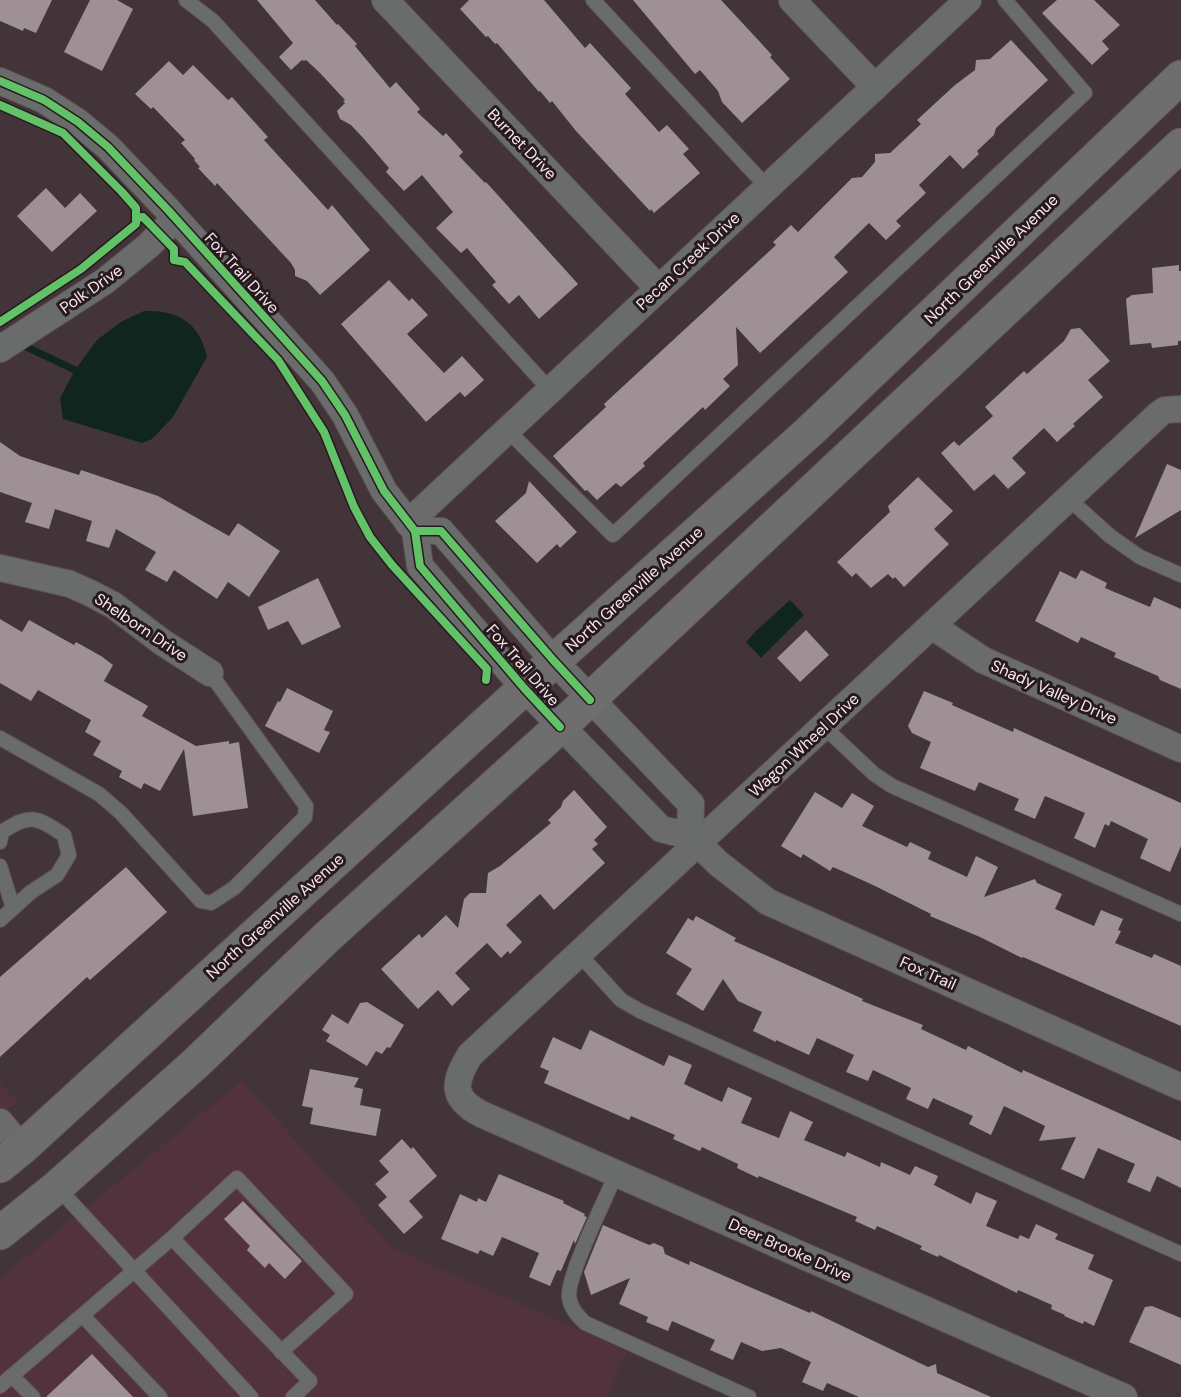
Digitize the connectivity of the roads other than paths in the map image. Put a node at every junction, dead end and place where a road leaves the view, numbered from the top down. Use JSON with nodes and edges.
{"nodes":[{"id":1,"x":186,"y":0,"type":"edge"},
{"id":2,"x":385,"y":0,"type":"edge"},
{"id":3,"x":593,"y":0,"type":"edge"},
{"id":4,"x":792,"y":0,"type":"edge"},
{"id":5,"x":968,"y":0,"type":"edge"},
{"id":6,"x":1005,"y":0,"type":"edge"},
{"id":7,"x":1181,"y":77,"type":"edge"},
{"id":8,"x":0,"y":81,"type":"edge"},
{"id":9,"x":874,"y":87,"type":"junction"},
{"id":10,"x":1181,"y":145,"type":"edge"},
{"id":11,"x":767,"y":187,"type":"junction"},
{"id":12,"x":175,"y":219,"type":"junction"},
{"id":13,"x":659,"y":289,"type":"junction"},
{"id":14,"x":0,"y":349,"type":"edge"},
{"id":15,"x":550,"y":390,"type":"junction"},
{"id":16,"x":1178,"y":408,"type":"edge"},
{"id":17,"x":507,"y":430,"type":"junction"},
{"id":18,"x":1069,"y":499,"type":"junction"},
{"id":19,"x":411,"y":527,"type":"junction"},
{"id":20,"x":0,"y":568,"type":"edge"},
{"id":21,"x":1181,"y":575,"type":"edge"},
{"id":22,"x":932,"y":626,"type":"junction"},
{"id":23,"x":554,"y":661,"type":"junction"},
{"id":24,"x":210,"y":673,"type":"joint"},
{"id":25,"x":524,"y":688,"type":"junction"},
{"id":26,"x":590,"y":699,"type":"junction"},
{"id":27,"x":560,"y":727,"type":"junction"},
{"id":28,"x":824,"y":727,"type":"junction"},
{"id":29,"x":0,"y":738,"type":"edge"},
{"id":30,"x":1181,"y":749,"type":"edge"},
{"id":31,"x":694,"y":840,"type":"junction"},
{"id":32,"x":0,"y":842,"type":"edge"},
{"id":33,"x":0,"y":866,"type":"edge"},
{"id":34,"x":13,"y":908,"type":"junction"},
{"id":35,"x":1181,"y":915,"type":"edge"},
{"id":36,"x":0,"y":920,"type":"edge"},
{"id":37,"x":579,"y":954,"type":"junction"},
{"id":38,"x":1181,"y":1087,"type":"edge"},
{"id":39,"x":460,"y":1100,"type":"joint"},
{"id":40,"x":0,"y":1122,"type":"edge"},
{"id":41,"x":11,"y":1157,"type":"edge"},
{"id":42,"x":616,"y":1174,"type":"junction"},
{"id":43,"x":57,"y":1187,"type":"junction"},
{"id":44,"x":0,"y":1233,"type":"edge"},
{"id":45,"x":172,"y":1238,"type":"junction"},
{"id":46,"x":1181,"y":1254,"type":"edge"},
{"id":47,"x":135,"y":1271,"type":"junction"},
{"id":48,"x":83,"y":1316,"type":"junction"},
{"id":49,"x":281,"y":1352,"type":"junction"},
{"id":50,"x":12,"y":1376,"type":"junction"},
{"id":51,"x":0,"y":1386,"type":"edge"},
{"id":52,"x":33,"y":1397,"type":"edge"},
{"id":53,"x":160,"y":1397,"type":"edge"},
{"id":54,"x":251,"y":1397,"type":"edge"},
{"id":55,"x":293,"y":1397,"type":"edge"},
{"id":56,"x":749,"y":1397,"type":"edge"},
{"id":57,"x":1124,"y":1397,"type":"edge"}],
"edges":[{"from":1,"to":15,"type":"lane"},
{"from":2,"to":13,"type":"street","name":"Burnet Drive"},
{"from":3,"to":11,"type":"lane"},
{"from":4,"to":9,"type":"street"},
{"from":5,"to":9,"type":"street","name":"Pecan Creek Drive"},
{"from":6,"to":17,"type":"lane"},
{"from":7,"to":23,"type":"main road","name":"North Greenville Avenue"},
{"from":8,"to":12,"type":"street","name":"Fox Trail Drive"},
{"from":9,"to":11,"type":"street","name":"Pecan Creek Drive"},
{"from":10,"to":26,"type":"main road"},
{"from":11,"to":13,"type":"street","name":"Pecan Creek Drive"},
{"from":12,"to":14,"type":"street","name":"Polk Drive"},
{"from":12,"to":19,"type":"street","name":"Fox Trail Drive"},
{"from":13,"to":15,"type":"street","name":"Pecan Creek Drive"},
{"from":15,"to":17,"type":"street","name":"Pecan Creek Drive"},
{"from":16,"to":18,"type":"street","name":"Wagon Wheel Drive"},
{"from":17,"to":19,"type":"street","name":"Pecan Creek Drive"},
{"from":18,"to":21,"type":"lane"},
{"from":18,"to":22,"type":"street","name":"Wagon Wheel Drive"},
{"from":19,"to":23,"type":"street","name":"Fox Trail Drive"},
{"from":19,"to":25,"type":"street","name":"Fox Trail Drive"},
{"from":20,"to":24,"type":"street","name":"Shelborn Drive"},
{"from":22,"to":28,"type":"street","name":"Wagon Wheel Drive"},
{"from":22,"to":30,"type":"street","name":"Shady Valley Drive"},
{"from":23,"to":25,"type":"main road","name":"North Greenville Avenue"},
{"from":23,"to":26,"type":"street","name":"Fox Trail Drive"},
{"from":24,"to":29,"type":"lane"},
{"from":25,"to":27,"type":"street","name":"Fox Trail Drive"},
{"from":25,"to":41,"type":"main road","name":"North Greenville Avenue"},
{"from":26,"to":27,"type":"main road"},
{"from":26,"to":31,"type":"street"},
{"from":27,"to":31,"type":"street","name":"Fox Trail"},
{"from":27,"to":43,"type":"main road"},
{"from":28,"to":31,"type":"street","name":"Wagon Wheel Drive"},
{"from":28,"to":35,"type":"lane"},
{"from":31,"to":37,"type":"street","name":"Wagon Wheel Drive"},
{"from":31,"to":38,"type":"street","name":"Fox Trail"},
{"from":32,"to":34,"type":"lane"},
{"from":33,"to":34,"type":"lane"},
{"from":34,"to":36,"type":"lane"},
{"from":37,"to":39,"type":"street","name":"Wagon Wheel Drive"},
{"from":37,"to":46,"type":"lane"},
{"from":39,"to":42,"type":"street","name":"Deer Brooke Drive"},
{"from":40,"to":41,"type":"street"},
{"from":41,"to":43,"type":"main road"},
{"from":42,"to":56,"type":"lane"},
{"from":42,"to":57,"type":"street","name":"Deer Brooke Drive"},
{"from":43,"to":44,"type":"main road"},
{"from":43,"to":47,"type":"lane"},
{"from":45,"to":47,"type":"lane"},
{"from":45,"to":49,"type":"lane"},
{"from":45,"to":49,"type":"lane"},
{"from":47,"to":48,"type":"lane"},
{"from":47,"to":54,"type":"lane"},
{"from":48,"to":50,"type":"lane"},
{"from":48,"to":53,"type":"lane"},
{"from":49,"to":55,"type":"lane"},
{"from":50,"to":51,"type":"lane"},
{"from":50,"to":52,"type":"lane"}]}
